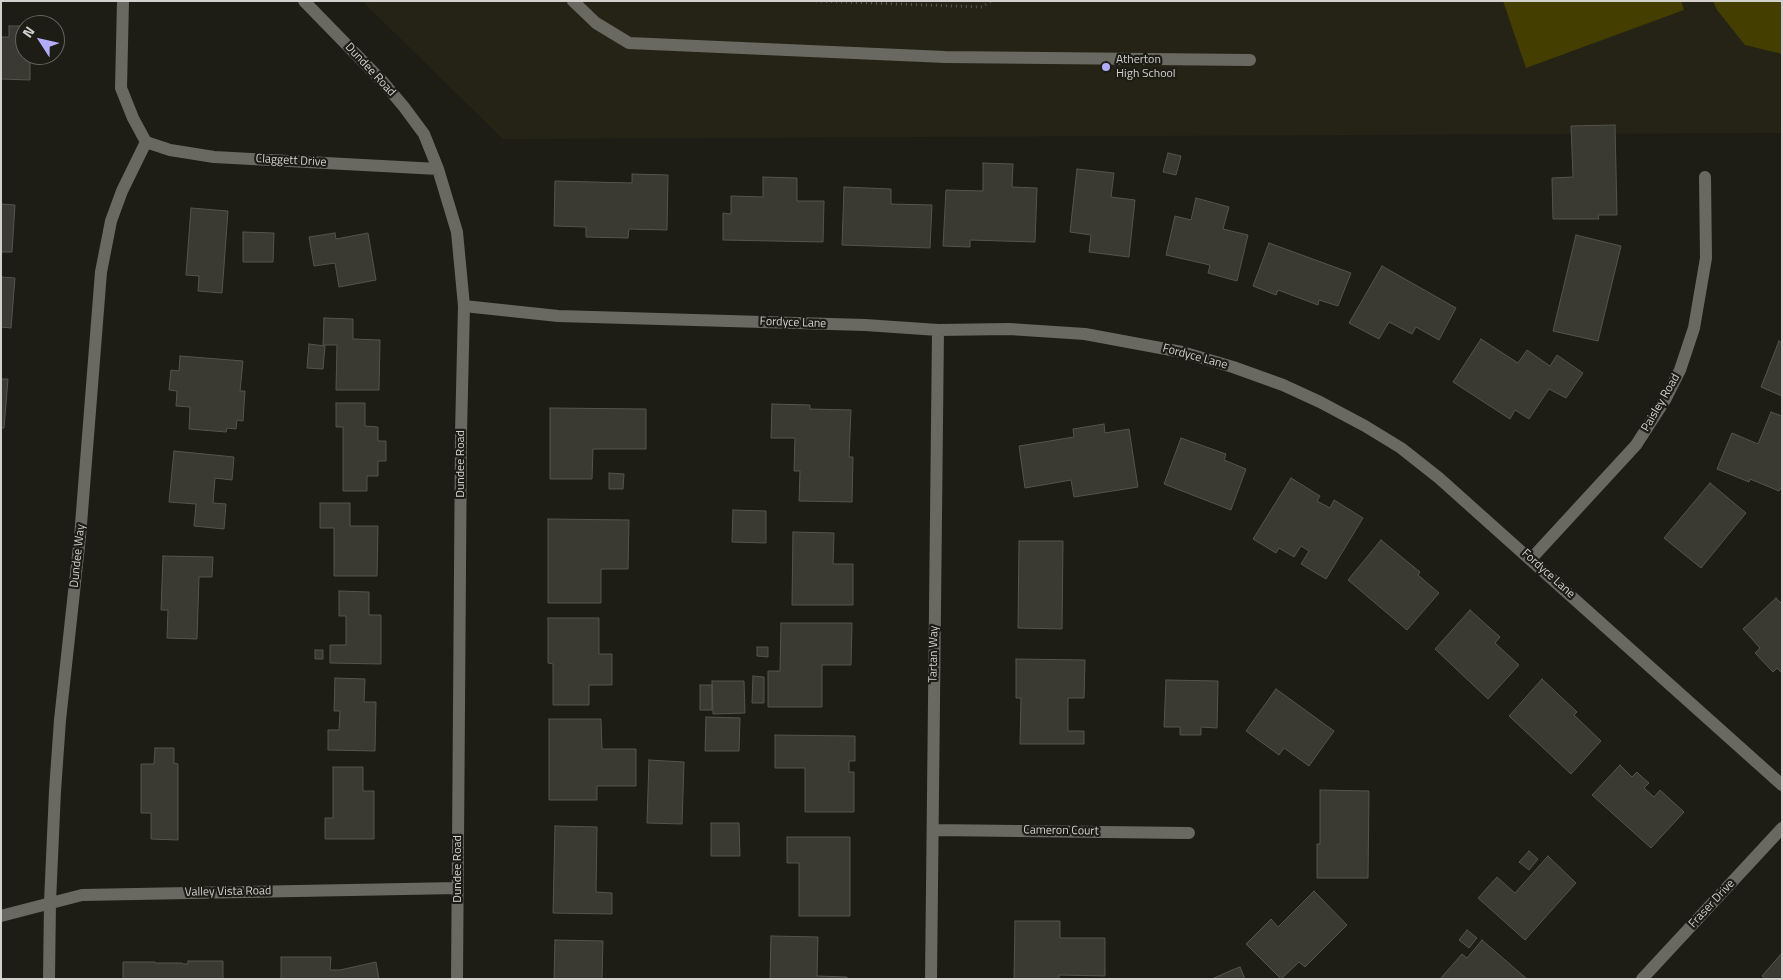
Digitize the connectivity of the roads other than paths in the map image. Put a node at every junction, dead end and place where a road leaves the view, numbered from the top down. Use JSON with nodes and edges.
{"nodes":[{"id":1,"x":123,"y":1,"type":"edge"},
{"id":2,"x":304,"y":1,"type":"edge"},
{"id":3,"x":572,"y":1,"type":"edge"},
{"id":4,"x":1250,"y":60,"type":"dead end"},
{"id":5,"x":146,"y":142,"type":"junction"},
{"id":6,"x":438,"y":169,"type":"junction"},
{"id":7,"x":1705,"y":177,"type":"dead end"},
{"id":8,"x":464,"y":306,"type":"junction"},
{"id":9,"x":938,"y":330,"type":"junction"},
{"id":10,"x":1531,"y":559,"type":"junction"},
{"id":11,"x":1782,"y":785,"type":"edge"},
{"id":12,"x":1782,"y":828,"type":"edge"},
{"id":13,"x":933,"y":830,"type":"junction"},
{"id":14,"x":1188,"y":833,"type":"dead end"},
{"id":15,"x":458,"y":888,"type":"junction"},
{"id":16,"x":50,"y":902,"type":"junction"},
{"id":17,"x":1,"y":916,"type":"edge"},
{"id":18,"x":49,"y":979,"type":"edge"},
{"id":19,"x":457,"y":979,"type":"edge"},
{"id":20,"x":931,"y":979,"type":"edge"},
{"id":21,"x":1642,"y":979,"type":"edge"}],
"edges":[{"from":1,"to":5,"type":"street"},
{"from":2,"to":6,"type":"street","name":"Dundee Road"},
{"from":3,"to":4,"type":"street"},
{"from":5,"to":6,"type":"street","name":"Claggett Drive"},
{"from":5,"to":16,"type":"street","name":"Dundee Way"},
{"from":6,"to":8,"type":"street","name":"Dundee Road"},
{"from":7,"to":10,"type":"street","name":"Paisley Road"},
{"from":8,"to":9,"type":"street","name":"Fordyce Lane"},
{"from":8,"to":15,"type":"street","name":"Dundee Road"},
{"from":9,"to":10,"type":"street","name":"Fordyce Lane"},
{"from":9,"to":13,"type":"street","name":"Tartan Way"},
{"from":10,"to":11,"type":"street","name":"Fordyce Lane"},
{"from":12,"to":21,"type":"street","name":"Fraser Drive"},
{"from":13,"to":14,"type":"street","name":"Cameron Court"},
{"from":13,"to":20,"type":"street","name":"Tartan Way"},
{"from":15,"to":16,"type":"street","name":"Valley Vista Road"},
{"from":15,"to":19,"type":"street","name":"Dundee Road"},
{"from":16,"to":17,"type":"street","name":"Valley Vista Road"},
{"from":16,"to":18,"type":"street","name":"Dundee Way"}]}
